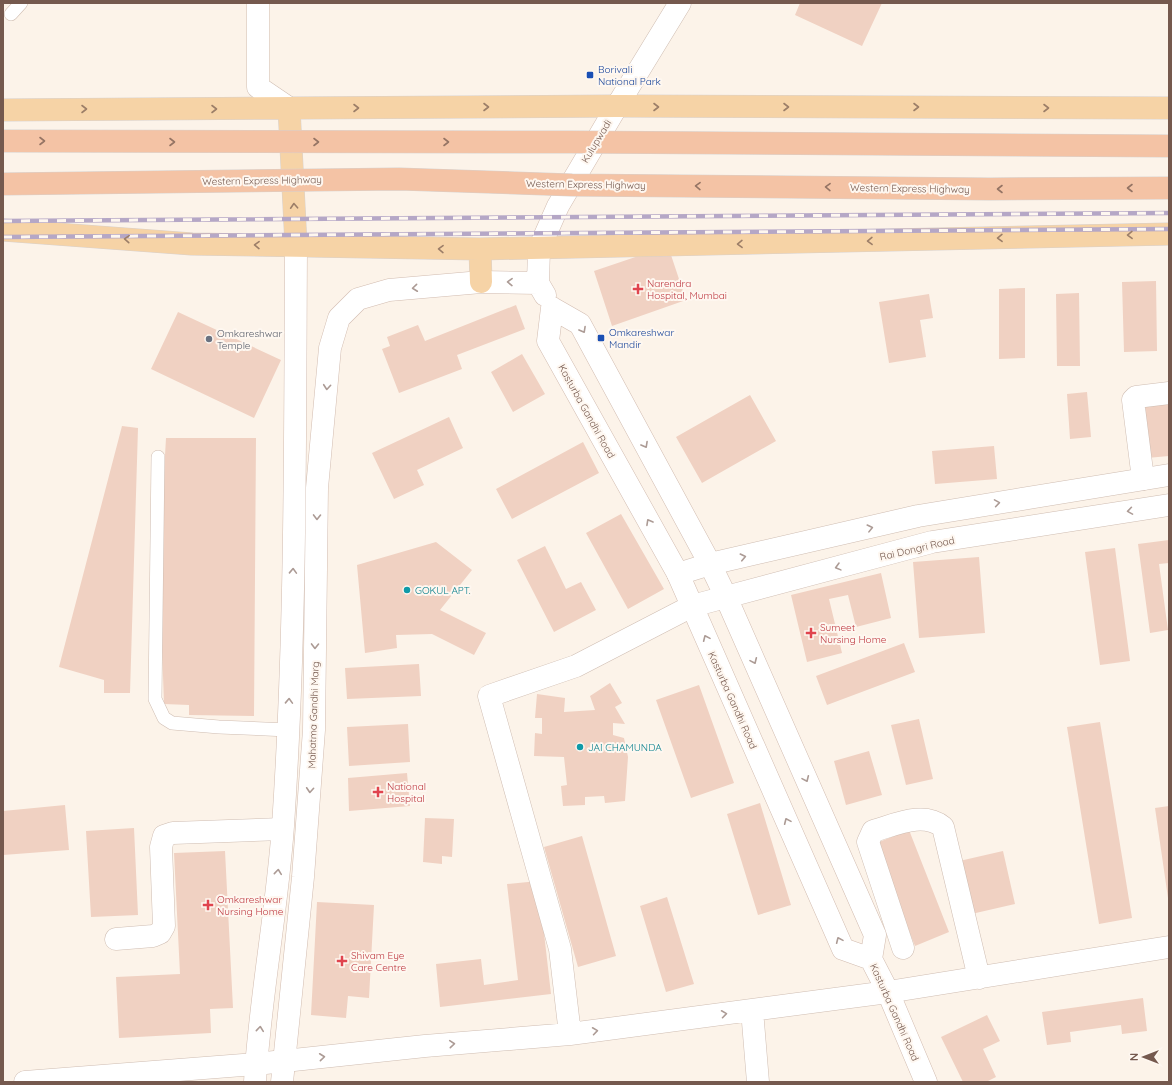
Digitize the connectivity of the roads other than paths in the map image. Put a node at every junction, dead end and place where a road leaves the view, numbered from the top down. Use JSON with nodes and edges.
{"nodes":[{"id":1,"x":21,"y":3,"type":"edge"},
{"id":2,"x":258,"y":3,"type":"edge"},
{"id":3,"x":680,"y":3,"type":"edge"},
{"id":4,"x":11,"y":14,"type":"dead end"},
{"id":5,"x":617,"y":106,"type":"junction"},
{"id":6,"x":289,"y":108,"type":"junction"},
{"id":7,"x":1169,"y":108,"type":"edge"},
{"id":8,"x":3,"y":110,"type":"edge"},
{"id":9,"x":3,"y":141,"type":"edge"},
{"id":10,"x":1169,"y":146,"type":"edge"},
{"id":11,"x":3,"y":184,"type":"edge"},
{"id":12,"x":1169,"y":188,"type":"edge"},
{"id":13,"x":3,"y":230,"type":"edge"},
{"id":14,"x":1169,"y":234,"type":"edge"},
{"id":15,"x":296,"y":245,"type":"junction"},
{"id":16,"x":480,"y":249,"type":"junction"},
{"id":17,"x":539,"y":249,"type":"junction"},
{"id":18,"x":481,"y":282,"type":"junction"},
{"id":19,"x":538,"y":282,"type":"junction"},
{"id":20,"x":552,"y":308,"type":"junction"},
{"id":21,"x":1169,"y":393,"type":"edge"},
{"id":22,"x":158,"y":457,"type":"dead end"},
{"id":23,"x":1169,"y":475,"type":"edge"},
{"id":24,"x":1143,"y":479,"type":"junction"},
{"id":25,"x":1070,"y":491,"type":"junction"},
{"id":26,"x":1169,"y":505,"type":"edge"},
{"id":27,"x":1073,"y":520,"type":"junction"},
{"id":28,"x":710,"y":564,"type":"junction"},
{"id":29,"x":678,"y":574,"type":"junction"},
{"id":30,"x":726,"y":597,"type":"junction"},
{"id":31,"x":692,"y":606,"type":"junction"},
{"id":32,"x":288,"y":730,"type":"junction"},
{"id":33,"x":282,"y":829,"type":"junction"},
{"id":34,"x":116,"y":939,"type":"dead end"},
{"id":35,"x":1169,"y":947,"type":"edge"},
{"id":36,"x":903,"y":948,"type":"dead end"},
{"id":37,"x":870,"y":958,"type":"junction"},
{"id":38,"x":979,"y":978,"type":"junction"},
{"id":39,"x":888,"y":992,"type":"junction"},
{"id":40,"x":752,"y":1010,"type":"junction"},
{"id":41,"x":570,"y":1034,"type":"junction"},
{"id":42,"x":283,"y":1072,"type":"edge"},
{"id":43,"x":256,"y":1073,"type":"edge"},
{"id":44,"x":25,"y":1082,"type":"edge"},
{"id":45,"x":758,"y":1082,"type":"edge"},
{"id":46,"x":926,"y":1082,"type":"edge"}],
"edges":[{"from":1,"to":4,"type":"lane"},
{"from":2,"to":6,"type":"street"},
{"from":3,"to":5,"type":"street","name":"Kulupwadi"},
{"from":6,"to":5,"type":"main road","one_way":true},
{"from":5,"to":7,"type":"main road","one_way":true},
{"from":5,"to":17,"type":"street","name":"Kulupwadi"},
{"from":8,"to":6,"type":"main road","one_way":true},
{"from":15,"to":6,"type":"main road","one_way":true},
{"from":9,"to":10,"type":"highway","one_way":true,"bridge":true},
{"from":12,"to":11,"type":"highway","name":"Western Express Highway","one_way":true,"bridge":true},
{"from":15,"to":13,"type":"main road","one_way":true},
{"from":14,"to":17,"type":"main road","one_way":true},
{"from":16,"to":15,"type":"main road","one_way":true},
{"from":32,"to":15,"type":"street","one_way":true},
{"from":16,"to":17,"type":"main road"},
{"from":16,"to":18,"type":"main road"},
{"from":17,"to":19,"type":"street","name":"Kulupwadi"},
{"from":19,"to":18,"type":"street","name":"Mahatma Gandhi Marg","one_way":true},
{"from":18,"to":42,"type":"street","name":"Mahatma Gandhi Marg","one_way":true},
{"from":19,"to":20,"type":"street"},
{"from":20,"to":28,"type":"street","one_way":true},
{"from":29,"to":20,"type":"street","name":"Kasturba Gandhi Road","one_way":true},
{"from":21,"to":24,"type":"street"},
{"from":22,"to":32,"type":"lane"},
{"from":23,"to":24,"type":"street"},
{"from":24,"to":25,"type":"street"},
{"from":25,"to":27,"type":"street"},
{"from":28,"to":25,"type":"street","one_way":true},
{"from":26,"to":27,"type":"street","name":"Rai Dongri Road","one_way":true},
{"from":27,"to":30,"type":"street","name":"Rai Dongri Road","one_way":true},
{"from":28,"to":29,"type":"street"},
{"from":28,"to":30,"type":"street"},
{"from":29,"to":31,"type":"street","name":"Kasturba Gandhi Road"},
{"from":30,"to":31,"type":"street","name":"Rai Dongri Road"},
{"from":30,"to":37,"type":"street","one_way":true},
{"from":37,"to":31,"type":"street","name":"Kasturba Gandhi Road","one_way":true},
{"from":31,"to":41,"type":"street","name":"Rai Dongri Road"},
{"from":32,"to":33,"type":"street"},
{"from":33,"to":34,"type":"street"},
{"from":43,"to":33,"type":"street","one_way":true},
{"from":35,"to":38,"type":"street"},
{"from":36,"to":38,"type":"street"},
{"from":37,"to":39,"type":"street","name":"Kasturba Gandhi Road"},
{"from":38,"to":39,"type":"street"},
{"from":39,"to":40,"type":"street"},
{"from":39,"to":46,"type":"street","name":"Kasturba Gandhi Road"},
{"from":41,"to":40,"type":"street","one_way":true},
{"from":40,"to":45,"type":"street"},
{"from":42,"to":41,"type":"street","one_way":true},
{"from":42,"to":43,"type":"street"},
{"from":43,"to":44,"type":"street"}]}
